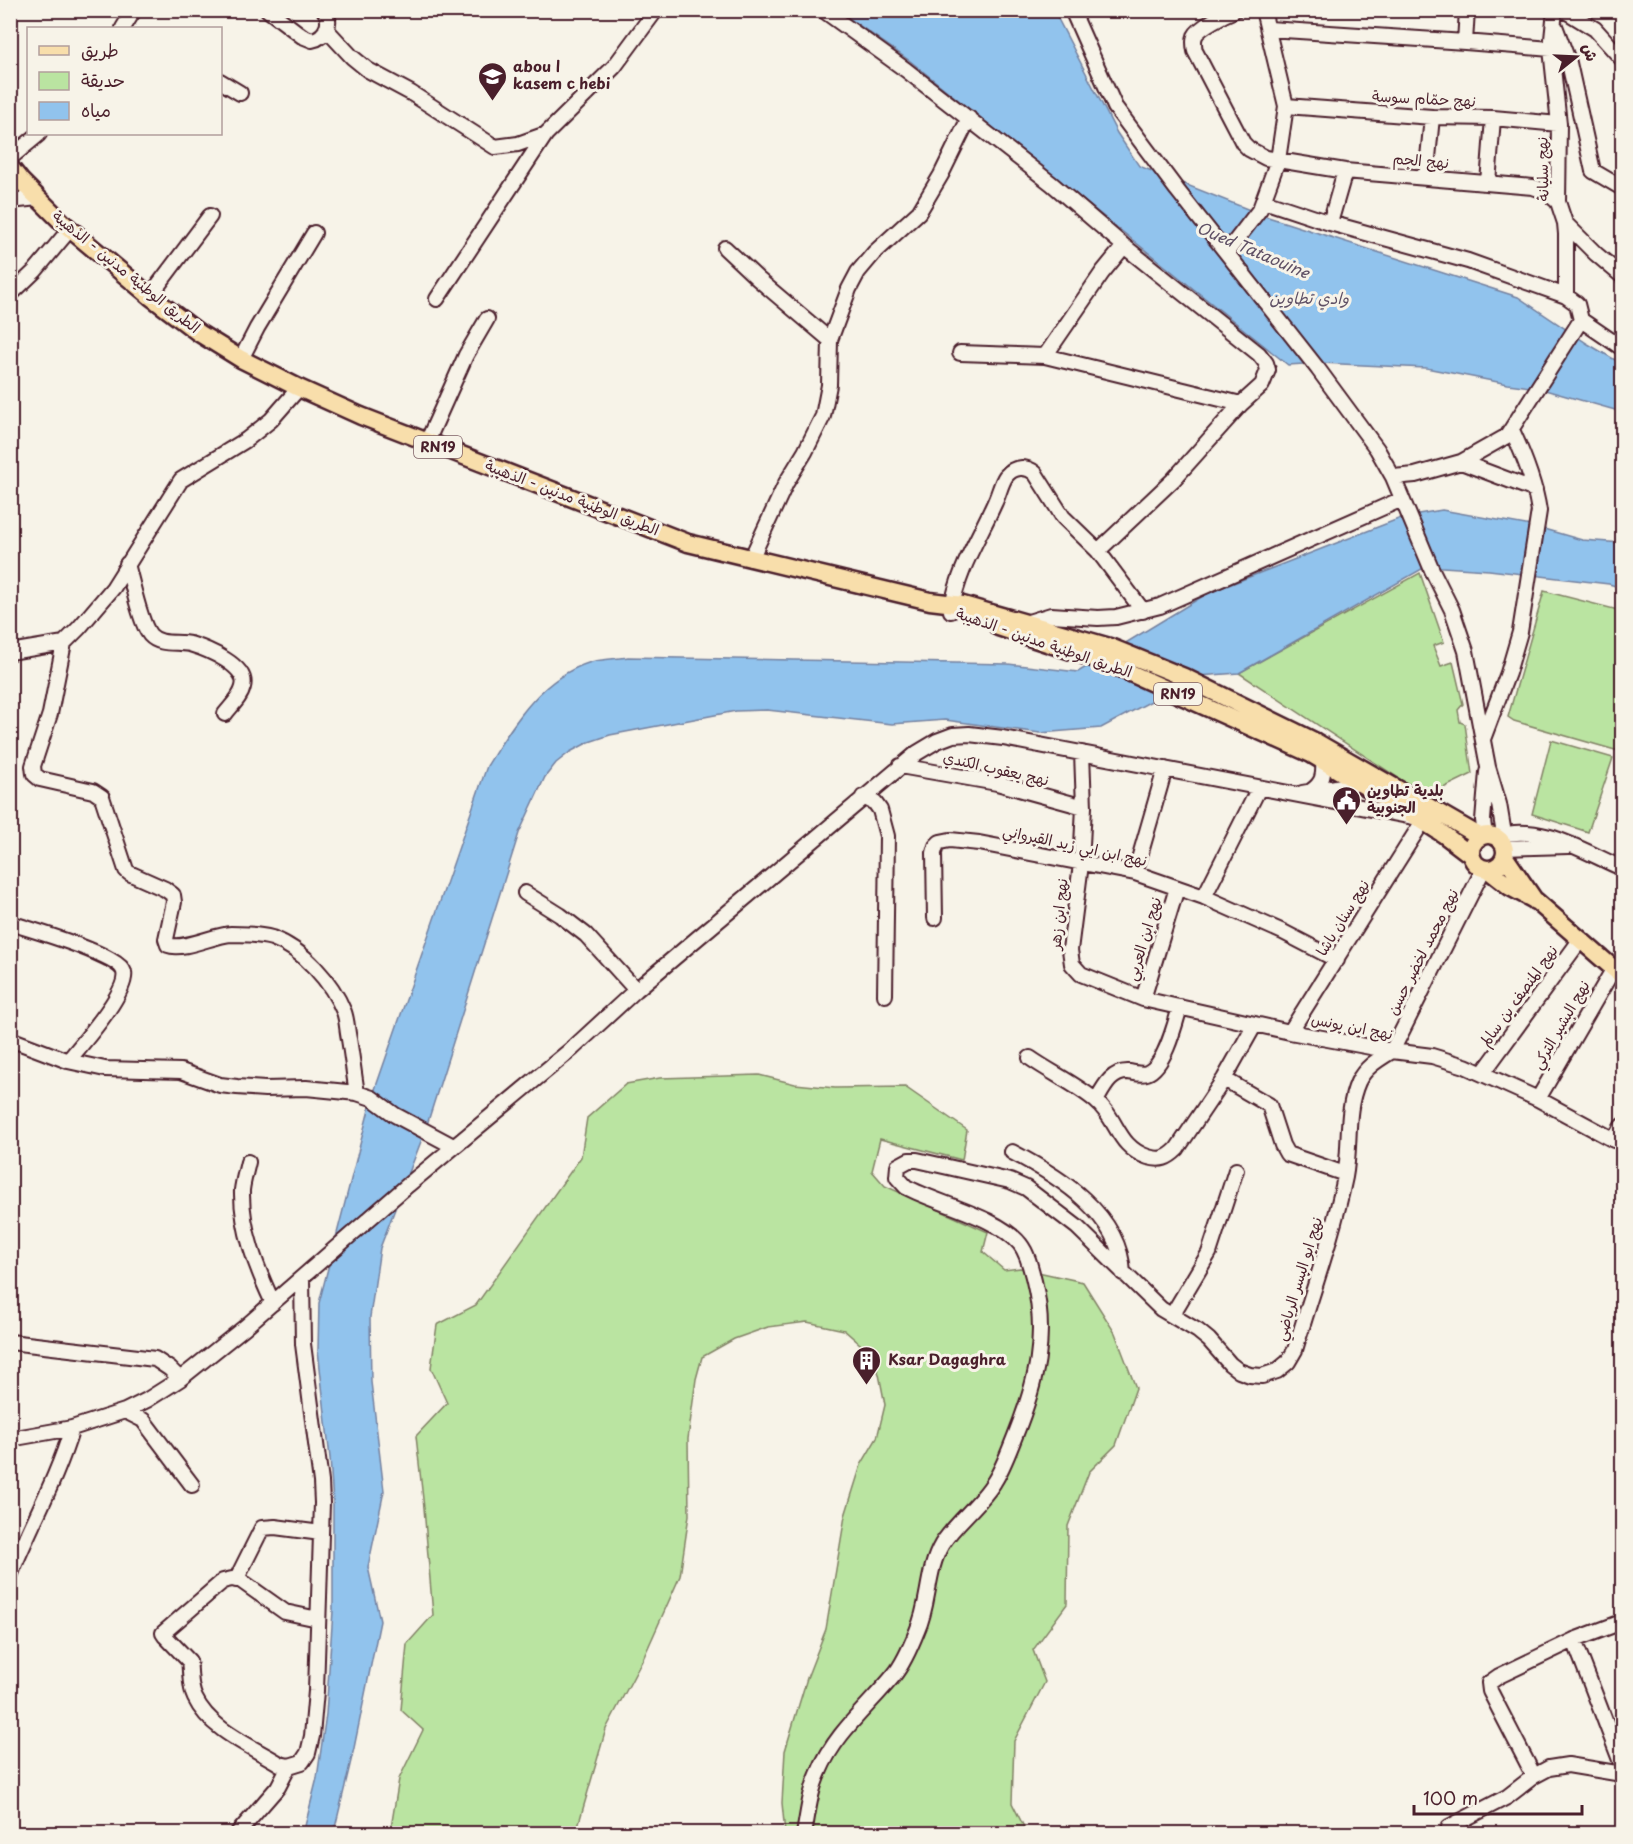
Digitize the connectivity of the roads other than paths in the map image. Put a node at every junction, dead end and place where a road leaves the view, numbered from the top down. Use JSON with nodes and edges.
{"nodes":[{"id":1,"x":134,"y":10,"type":"edge"},
{"id":2,"x":268,"y":10,"type":"edge"},
{"id":3,"x":324,"y":10,"type":"edge"},
{"id":4,"x":656,"y":10,"type":"edge"},
{"id":5,"x":823,"y":10,"type":"edge"},
{"id":6,"x":1072,"y":10,"type":"edge"},
{"id":7,"x":1235,"y":10,"type":"edge"},
{"id":8,"x":1263,"y":10,"type":"edge"},
{"id":9,"x":1467,"y":10,"type":"edge"},
{"id":10,"x":1564,"y":10,"type":"edge"},
{"id":11,"x":1555,"y":17,"type":"edge"},
{"id":12,"x":127,"y":27,"type":"edge"},
{"id":13,"x":326,"y":29,"type":"junction"},
{"id":14,"x":1269,"y":29,"type":"junction"},
{"id":15,"x":1465,"y":42,"type":"junction"},
{"id":16,"x":1551,"y":49,"type":"junction"},
{"id":17,"x":1623,"y":59,"type":"edge"},
{"id":18,"x":222,"y":82,"type":"edge"},
{"id":19,"x":240,"y":93,"type":"dead end"},
{"id":20,"x":1286,"y":106,"type":"junction"},
{"id":21,"x":1432,"y":117,"type":"junction"},
{"id":22,"x":969,"y":118,"type":"junction"},
{"id":23,"x":1492,"y":118,"type":"junction"},
{"id":24,"x":1559,"y":124,"type":"junction"},
{"id":25,"x":546,"y":134,"type":"junction"},
{"id":26,"x":38,"y":135,"type":"edge"},
{"id":27,"x":10,"y":158,"type":"edge"},
{"id":28,"x":1278,"y":160,"type":"junction"},
{"id":29,"x":10,"y":167,"type":"edge"},
{"id":30,"x":1345,"y":171,"type":"junction"},
{"id":31,"x":1426,"y":178,"type":"junction"},
{"id":32,"x":1488,"y":183,"type":"junction"},
{"id":33,"x":1623,"y":188,"type":"edge"},
{"id":34,"x":38,"y":198,"type":"junction"},
{"id":35,"x":10,"y":201,"type":"edge"},
{"id":36,"x":1558,"y":202,"type":"junction"},
{"id":37,"x":1262,"y":205,"type":"junction"},
{"id":38,"x":210,"y":216,"type":"dead end"},
{"id":39,"x":1330,"y":223,"type":"junction"},
{"id":40,"x":1565,"y":223,"type":"junction"},
{"id":41,"x":70,"y":229,"type":"junction"},
{"id":42,"x":314,"y":233,"type":"dead end"},
{"id":43,"x":1124,"y":246,"type":"junction"},
{"id":44,"x":725,"y":248,"type":"dead end"},
{"id":45,"x":1227,"y":252,"type":"junction"},
{"id":46,"x":1623,"y":276,"type":"edge"},
{"id":47,"x":10,"y":295,"type":"edge"},
{"id":48,"x":150,"y":296,"type":"junction"},
{"id":49,"x":1566,"y":296,"type":"junction"},
{"id":50,"x":437,"y":299,"type":"dead end"},
{"id":51,"x":487,"y":319,"type":"dead end"},
{"id":52,"x":1580,"y":323,"type":"junction"},
{"id":53,"x":830,"y":340,"type":"junction"},
{"id":54,"x":1623,"y":348,"type":"edge"},
{"id":55,"x":960,"y":353,"type":"dead end"},
{"id":56,"x":1046,"y":357,"type":"junction"},
{"id":57,"x":241,"y":359,"type":"junction"},
{"id":58,"x":299,"y":388,"type":"junction"},
{"id":59,"x":1241,"y":404,"type":"junction"},
{"id":60,"x":1512,"y":430,"type":"junction"},
{"id":61,"x":427,"y":442,"type":"junction"},
{"id":62,"x":1461,"y":462,"type":"junction"},
{"id":63,"x":1393,"y":477,"type":"junction"},
{"id":64,"x":1535,"y":490,"type":"junction"},
{"id":65,"x":1402,"y":499,"type":"junction"},
{"id":66,"x":1098,"y":551,"type":"junction"},
{"id":67,"x":751,"y":559,"type":"junction"},
{"id":68,"x":127,"y":564,"type":"junction"},
{"id":69,"x":951,"y":608,"type":"junction"},
{"id":70,"x":1143,"y":611,"type":"junction"},
{"id":71,"x":1025,"y":623,"type":"junction"},
{"id":72,"x":1046,"y":635,"type":"junction"},
{"id":73,"x":64,"y":643,"type":"junction"},
{"id":74,"x":10,"y":652,"type":"edge"},
{"id":75,"x":225,"y":714,"type":"dead end"},
{"id":76,"x":1483,"y":739,"type":"junction"},
{"id":77,"x":1317,"y":752,"type":"junction"},
{"id":78,"x":1082,"y":753,"type":"junction"},
{"id":79,"x":900,"y":766,"type":"junction"},
{"id":80,"x":1165,"y":769,"type":"junction"},
{"id":81,"x":1363,"y":778,"type":"junction"},
{"id":82,"x":1259,"y":788,"type":"junction"},
{"id":83,"x":1311,"y":791,"type":"junction"},
{"id":84,"x":1288,"y":794,"type":"junction"},
{"id":85,"x":863,"y":796,"type":"junction"},
{"id":86,"x":1084,"y":807,"type":"junction"},
{"id":87,"x":1420,"y":820,"type":"junction"},
{"id":88,"x":1497,"y":842,"type":"junction"},
{"id":89,"x":1081,"y":864,"type":"junction"},
{"id":90,"x":1481,"y":865,"type":"junction"},
{"id":91,"x":1623,"y":868,"type":"edge"},
{"id":92,"x":1135,"y":873,"type":"junction"},
{"id":93,"x":1177,"y":888,"type":"junction"},
{"id":94,"x":525,"y":893,"type":"dead end"},
{"id":95,"x":1204,"y":897,"type":"junction"},
{"id":96,"x":1536,"y":901,"type":"junction"},
{"id":97,"x":935,"y":918,"type":"dead end"},
{"id":98,"x":10,"y":923,"type":"edge"},
{"id":99,"x":1581,"y":939,"type":"junction"},
{"id":100,"x":1337,"y":960,"type":"junction"},
{"id":101,"x":1075,"y":969,"type":"joint"},
{"id":102,"x":1618,"y":972,"type":"edge"},
{"id":103,"x":636,"y":990,"type":"junction"},
{"id":104,"x":885,"y":995,"type":"dead end"},
{"id":105,"x":1143,"y":999,"type":"junction"},
{"id":106,"x":1180,"y":1007,"type":"junction"},
{"id":107,"x":1255,"y":1024,"type":"junction"},
{"id":108,"x":1290,"y":1032,"type":"junction"},
{"id":109,"x":11,"y":1040,"type":"edge"},
{"id":110,"x":1392,"y":1051,"type":"junction"},
{"id":111,"x":1030,"y":1058,"type":"dead end"},
{"id":112,"x":68,"y":1061,"type":"junction"},
{"id":113,"x":1483,"y":1073,"type":"junction"},
{"id":114,"x":1224,"y":1080,"type":"junction"},
{"id":115,"x":357,"y":1094,"type":"junction"},
{"id":116,"x":1538,"y":1099,"type":"junction"},
{"id":117,"x":1096,"y":1101,"type":"junction"},
{"id":118,"x":1623,"y":1126,"type":"edge"},
{"id":119,"x":453,"y":1146,"type":"junction"},
{"id":120,"x":1012,"y":1152,"type":"dead end"},
{"id":121,"x":248,"y":1162,"type":"dead end"},
{"id":122,"x":1236,"y":1170,"type":"dead end"},
{"id":123,"x":1345,"y":1174,"type":"junction"},
{"id":124,"x":1123,"y":1274,"type":"junction"},
{"id":125,"x":302,"y":1278,"type":"junction"},
{"id":126,"x":273,"y":1304,"type":"junction"},
{"id":127,"x":1172,"y":1315,"type":"junction"},
{"id":128,"x":10,"y":1342,"type":"edge"},
{"id":129,"x":180,"y":1379,"type":"junction"},
{"id":130,"x":125,"y":1411,"type":"junction"},
{"id":131,"x":72,"y":1428,"type":"junction"},
{"id":132,"x":10,"y":1439,"type":"edge"},
{"id":133,"x":192,"y":1485,"type":"dead end"},
{"id":134,"x":321,"y":1533,"type":"junction"},
{"id":135,"x":10,"y":1576,"type":"edge"},
{"id":136,"x":236,"y":1580,"type":"junction"},
{"id":137,"x":318,"y":1619,"type":"junction"},
{"id":138,"x":1623,"y":1622,"type":"edge"},
{"id":139,"x":1574,"y":1640,"type":"junction"},
{"id":140,"x":1623,"y":1765,"type":"edge"},
{"id":141,"x":289,"y":1766,"type":"junction"},
{"id":142,"x":1623,"y":1774,"type":"edge"},
{"id":143,"x":1534,"y":1776,"type":"junction"},
{"id":144,"x":1449,"y":1827,"type":"dead end"},
{"id":145,"x":237,"y":1833,"type":"edge"},
{"id":146,"x":804,"y":1833,"type":"edge"}],
"edges":[{"from":1,"to":12,"type":"street"},
{"from":2,"to":13,"type":"street"},
{"from":3,"to":13,"type":"street"},
{"from":4,"to":25,"type":"street"},
{"from":5,"to":22,"type":"street"},
{"from":6,"to":45,"type":"street"},
{"from":7,"to":28,"type":"street","name":"نهج الجم"},
{"from":8,"to":14,"type":"street"},
{"from":9,"to":15,"type":"street"},
{"from":10,"to":17,"type":"street"},
{"from":11,"to":16,"type":"street","name":"نهج سليانة"},
{"from":11,"to":33,"type":"street"},
{"from":13,"to":25,"type":"street"},
{"from":14,"to":15,"type":"street"},
{"from":14,"to":20,"type":"street"},
{"from":15,"to":16,"type":"street"},
{"from":16,"to":24,"type":"street","name":"نهج سليانة"},
{"from":18,"to":19,"type":"street"},
{"from":20,"to":21,"type":"street","name":"نهج حمّام سوسة"},
{"from":20,"to":28,"type":"street"},
{"from":21,"to":23,"type":"street","name":"نهج حمّام سوسة"},
{"from":21,"to":31,"type":"street"},
{"from":22,"to":43,"type":"street"},
{"from":22,"to":53,"type":"street"},
{"from":23,"to":24,"type":"street","name":"نهج حمّام سوسة"},
{"from":23,"to":32,"type":"street"},
{"from":24,"to":36,"type":"street","name":"نهج سليانة"},
{"from":25,"to":50,"type":"street"},
{"from":26,"to":27,"type":"street"},
{"from":28,"to":30,"type":"street","name":"نهج الجم"},
{"from":28,"to":37,"type":"street"},
{"from":29,"to":34,"type":"main road","name":"الطريق الوطنية مدنين - الذهيبة","number":"RN19"},
{"from":30,"to":31,"type":"street","name":"نهج الجم"},
{"from":30,"to":39,"type":"street"},
{"from":31,"to":32,"type":"street","name":"نهج الجم"},
{"from":32,"to":36,"type":"street","name":"نهج الجم"},
{"from":34,"to":35,"type":"street"},
{"from":34,"to":41,"type":"main road","name":"الطريق الوطنية مدنين - الذهيبة","number":"RN19"},
{"from":36,"to":40,"type":"street","name":"نهج سليانة"},
{"from":37,"to":39,"type":"street"},
{"from":37,"to":45,"type":"street"},
{"from":38,"to":48,"type":"street"},
{"from":39,"to":49,"type":"street"},
{"from":40,"to":46,"type":"street"},
{"from":40,"to":49,"type":"street","name":"نهج سليانة"},
{"from":41,"to":47,"type":"street"},
{"from":41,"to":48,"type":"main road","name":"الطريق الوطنية مدنين - الذهيبة","number":"RN19"},
{"from":42,"to":57,"type":"street"},
{"from":43,"to":56,"type":"street"},
{"from":43,"to":59,"type":"street"},
{"from":44,"to":53,"type":"street"},
{"from":45,"to":63,"type":"street"},
{"from":48,"to":57,"type":"main road","name":"الطريق الوطنية مدنين - الذهيبة","number":"RN19"},
{"from":49,"to":52,"type":"street"},
{"from":51,"to":61,"type":"street"},
{"from":52,"to":54,"type":"street"},
{"from":52,"to":60,"type":"street"},
{"from":53,"to":67,"type":"street"},
{"from":55,"to":56,"type":"street"},
{"from":56,"to":59,"type":"street"},
{"from":57,"to":58,"type":"main road","name":"الطريق الوطنية مدنين - الذهيبة","number":"RN19"},
{"from":58,"to":61,"type":"main road","name":"الطريق الوطنية مدنين - الذهيبة","number":"RN19"},
{"from":58,"to":68,"type":"street"},
{"from":59,"to":66,"type":"street"},
{"from":60,"to":62,"type":"street"},
{"from":60,"to":64,"type":"street"},
{"from":61,"to":67,"type":"main road","name":"الطريق الوطنية مدنين - الذهيبة","number":"RN19"},
{"from":62,"to":63,"type":"street"},
{"from":62,"to":64,"type":"street"},
{"from":63,"to":65,"type":"street"},
{"from":64,"to":76,"type":"street"},
{"from":65,"to":70,"type":"street"},
{"from":65,"to":76,"type":"street"},
{"from":66,"to":69,"type":"street"},
{"from":66,"to":70,"type":"street"},
{"from":67,"to":69,"type":"main road","name":"الطريق الوطنية مدنين - الذهيبة","number":"RN19"},
{"from":68,"to":73,"type":"street"},
{"from":68,"to":75,"type":"street"},
{"from":69,"to":71,"type":"main road","name":"الطريق الوطنية مدنين - الذهيبة","number":"RN19"},
{"from":69,"to":72,"type":"main road","name":"الطريق الوطنية مدنين - الذهيبة","number":"RN19"},
{"from":70,"to":71,"type":"street"},
{"from":71,"to":72,"type":"main road","name":"الطريق الوطنية مدنين - الذهيبة","number":"RN19"},
{"from":72,"to":77,"type":"main road","name":"الطريق الوطنية مدنين - الذهيبة","number":"RN19"},
{"from":73,"to":74,"type":"street"},
{"from":73,"to":115,"type":"street"},
{"from":76,"to":88,"type":"street"},
{"from":77,"to":81,"type":"main road","name":"الطريق الوطنية مدنين - الذهيبة","number":"RN19"},
{"from":77,"to":83,"type":"street"},
{"from":78,"to":79,"type":"street"},
{"from":78,"to":80,"type":"street"},
{"from":78,"to":86,"type":"street","name":"نهج ابن زهر"},
{"from":79,"to":85,"type":"street"},
{"from":79,"to":86,"type":"street","name":"نهج يعقوب الكندي"},
{"from":80,"to":82,"type":"street"},
{"from":80,"to":92,"type":"street"},
{"from":81,"to":83,"type":"street"},
{"from":81,"to":87,"type":"main road","name":"الطريق الوطنية مدنين - الذهيبة","number":"RN19"},
{"from":81,"to":88,"type":"main road","name":"الطريق الوطنية مدنين - الذهيبة","number":"RN19"},
{"from":82,"to":84,"type":"street"},
{"from":82,"to":95,"type":"street"},
{"from":83,"to":84,"type":"street"},
{"from":84,"to":87,"type":"street"},
{"from":85,"to":103,"type":"street"},
{"from":85,"to":104,"type":"street"},
{"from":86,"to":89,"type":"street","name":"نهج ابن زهر"},
{"from":87,"to":90,"type":"main road","name":"الطريق الوطنية مدنين - الذهيبة","number":"RN19"},
{"from":87,"to":100,"type":"street","name":"نهج سنان باشا"},
{"from":88,"to":90,"type":"main road"},
{"from":88,"to":90,"type":"main road"},
{"from":88,"to":91,"type":"street"},
{"from":88,"to":96,"type":"main road","name":"الطريق الوطنية مدنين - الذهيبة","number":"RN19"},
{"from":89,"to":92,"type":"street","name":"نهج ابن ابي زيد القيرواني"},
{"from":89,"to":97,"type":"street","name":"نهج ابن ابي زيد القيرواني"},
{"from":89,"to":101,"type":"street","name":"نهج ابن زهر"},
{"from":90,"to":96,"type":"main road","name":"الطريق الوطنية مدنين - الذهيبة","number":"RN19"},
{"from":90,"to":110,"type":"street","name":"نهج محمد لخضر حسن"},
{"from":92,"to":93,"type":"street","name":"نهج ابن ابي زيد القيرواني"},
{"from":93,"to":95,"type":"street","name":"نهج ابن ابي زيد القيرواني"},
{"from":93,"to":105,"type":"street","name":"نهج ابن العربي"},
{"from":94,"to":103,"type":"street"},
{"from":95,"to":100,"type":"street","name":"نهج ابن ابي زيد القيرواني"},
{"from":96,"to":99,"type":"main road","name":"الطريق الوطنية مدنين - الذهيبة","number":"RN19"},
{"from":98,"to":112,"type":"street"},
{"from":99,"to":102,"type":"main road","name":"الطريق الوطنية مدنين - الذهيبة","number":"RN19"},
{"from":99,"to":113,"type":"street","name":"نهج المنصف بن سالم"},
{"from":100,"to":108,"type":"street","name":"نهج سنان باشا"},
{"from":101,"to":105,"type":"street","name":"نهج ابن يونس"},
{"from":102,"to":116,"type":"street","name":"نهج البشير التركي"},
{"from":103,"to":119,"type":"street"},
{"from":105,"to":106,"type":"street","name":"نهج ابن يونس"},
{"from":106,"to":107,"type":"street","name":"نهج ابن يونس"},
{"from":106,"to":117,"type":"street"},
{"from":107,"to":108,"type":"street","name":"نهج ابن يونس"},
{"from":107,"to":114,"type":"street"},
{"from":108,"to":110,"type":"street","name":"نهج ابن يونس"},
{"from":109,"to":112,"type":"street"},
{"from":110,"to":113,"type":"street","name":"نهج ابن يونس"},
{"from":110,"to":123,"type":"street","name":"نهج ابو اليسر الرياضي"},
{"from":111,"to":117,"type":"street"},
{"from":112,"to":115,"type":"street"},
{"from":113,"to":116,"type":"street","name":"نهج ابن يونس"},
{"from":114,"to":117,"type":"street"},
{"from":114,"to":123,"type":"street"},
{"from":115,"to":119,"type":"street"},
{"from":116,"to":118,"type":"street","name":"نهج ابن يونس"},
{"from":119,"to":125,"type":"street"},
{"from":120,"to":124,"type":"street"},
{"from":121,"to":126,"type":"street"},
{"from":122,"to":127,"type":"street"},
{"from":123,"to":127,"type":"street","name":"نهج ابو اليسر الرياضي"},
{"from":124,"to":127,"type":"street","name":"نهج ابو اليسر الرياضي"},
{"from":124,"to":146,"type":"street","name":"نهج ابو اليسر الرياضي"},
{"from":125,"to":126,"type":"street"},
{"from":125,"to":134,"type":"street"},
{"from":126,"to":129,"type":"street"},
{"from":128,"to":129,"type":"street"},
{"from":129,"to":130,"type":"street"},
{"from":130,"to":131,"type":"street"},
{"from":130,"to":133,"type":"street"},
{"from":131,"to":132,"type":"street"},
{"from":131,"to":135,"type":"street"},
{"from":134,"to":136,"type":"street"},
{"from":134,"to":137,"type":"street"},
{"from":136,"to":137,"type":"street"},
{"from":136,"to":141,"type":"street"},
{"from":137,"to":141,"type":"street"},
{"from":138,"to":139,"type":"street"},
{"from":139,"to":140,"type":"street"},
{"from":139,"to":143,"type":"street"},
{"from":141,"to":145,"type":"street"},
{"from":142,"to":143,"type":"street"},
{"from":143,"to":144,"type":"street"}]}
